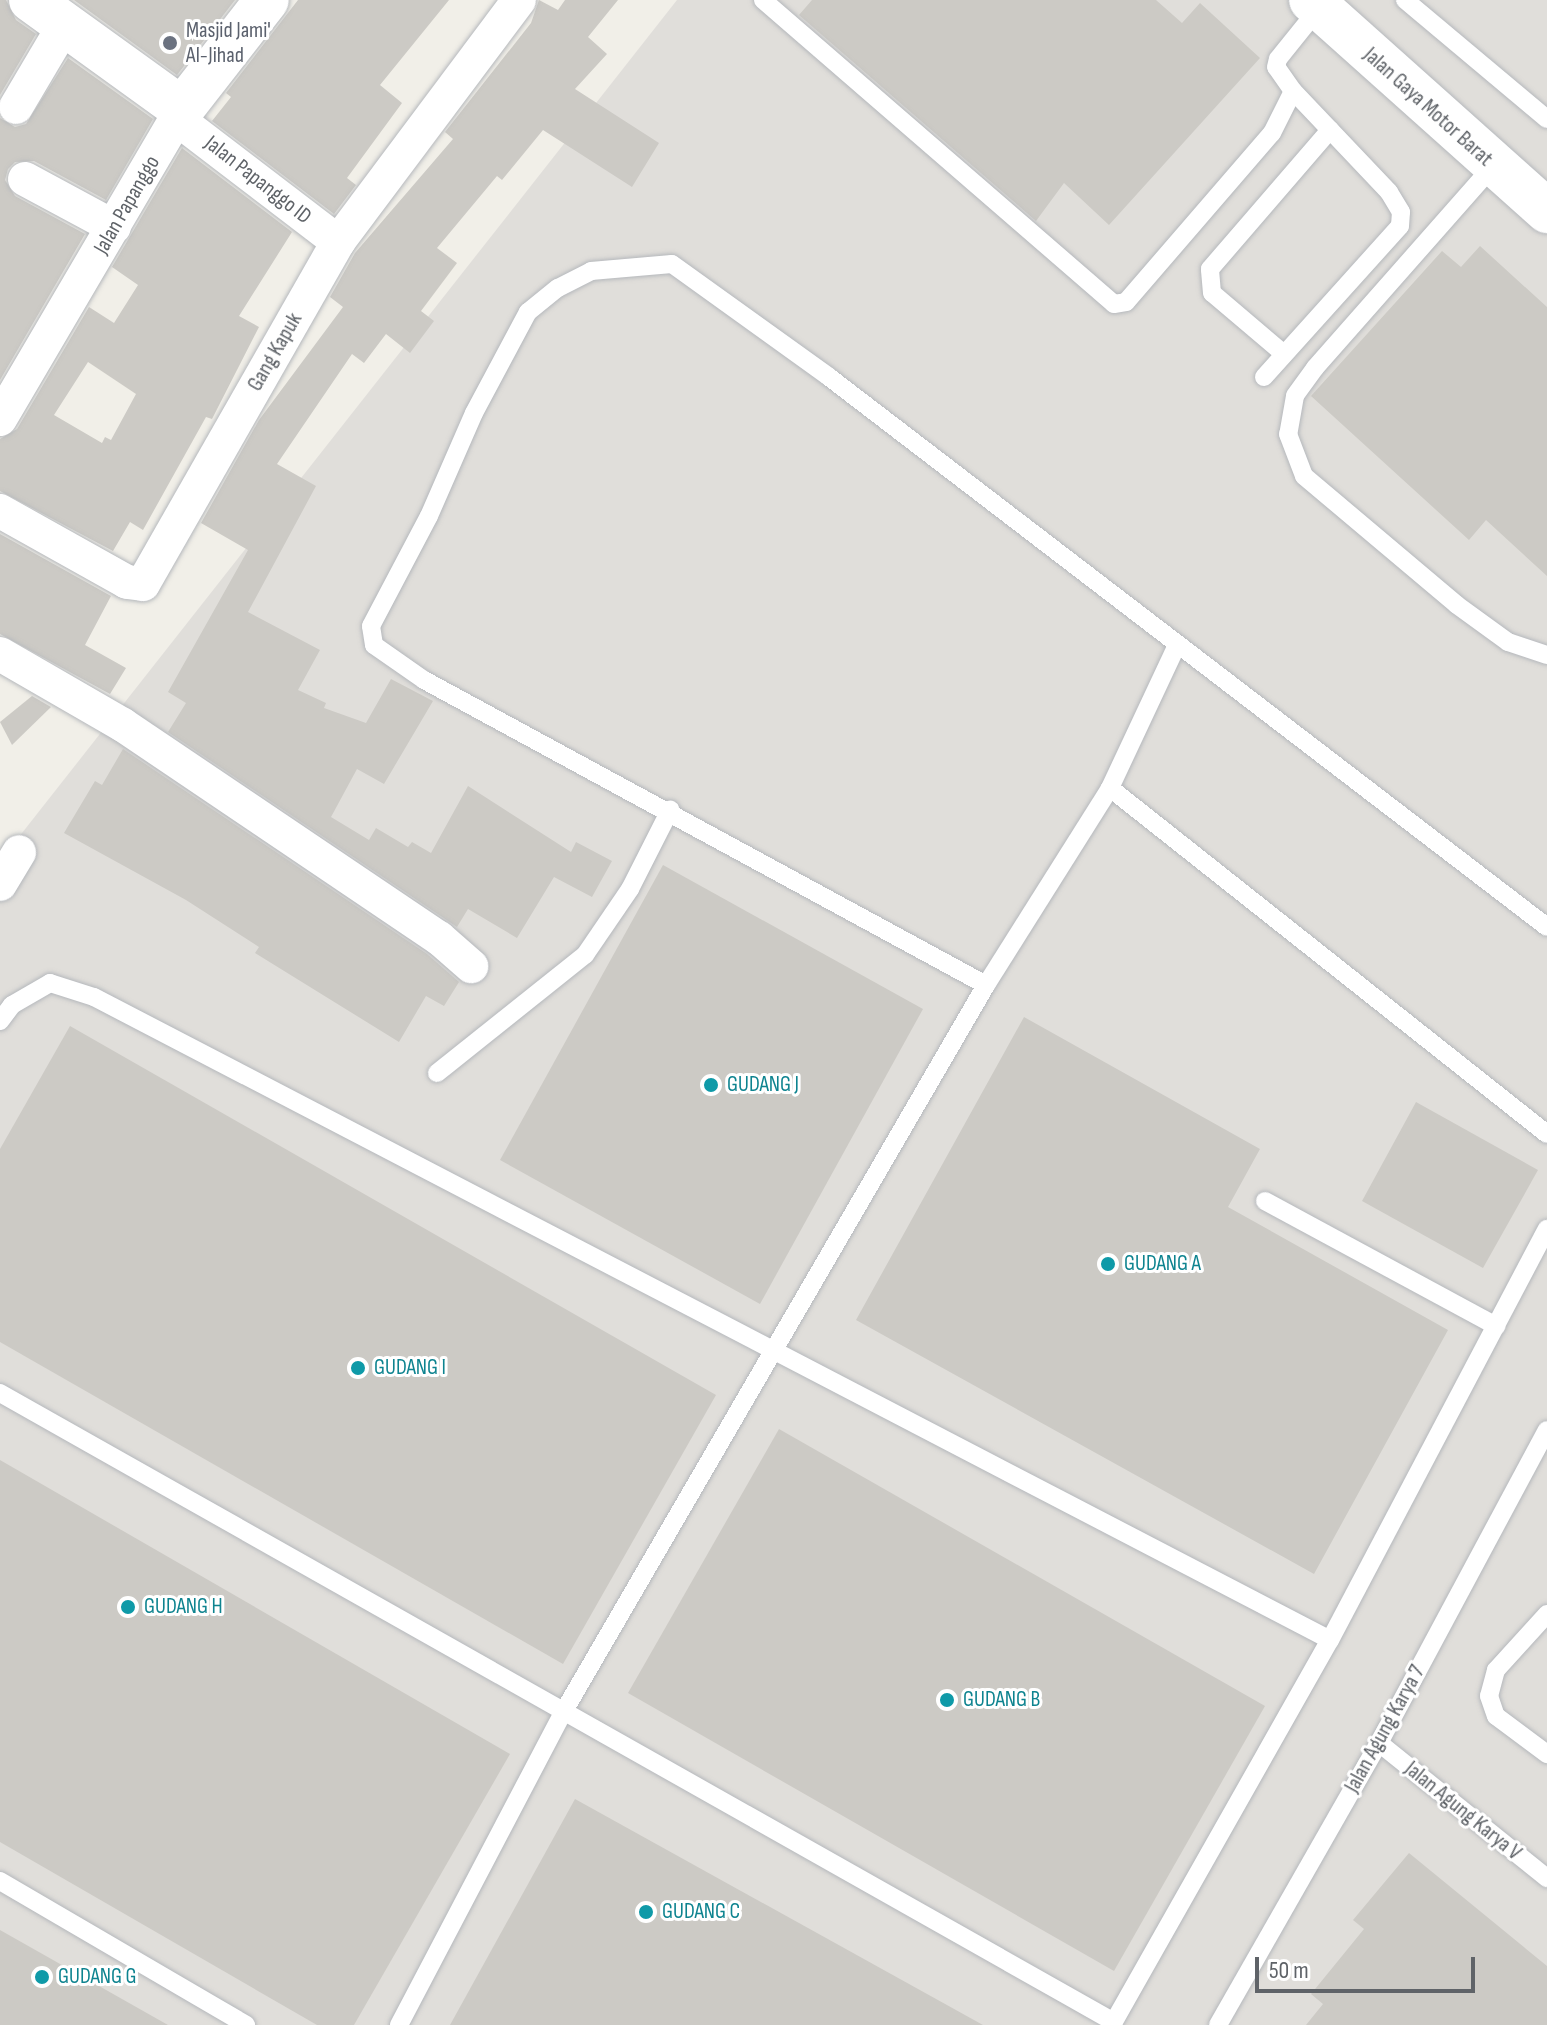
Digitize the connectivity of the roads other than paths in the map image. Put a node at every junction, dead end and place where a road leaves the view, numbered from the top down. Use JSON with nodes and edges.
{"nodes":[{"id":1,"x":267,"y":0,"type":"edge"},
{"id":2,"x":519,"y":0,"type":"edge"},
{"id":3,"x":763,"y":0,"type":"edge"},
{"id":4,"x":1405,"y":0,"type":"edge"},
{"id":5,"x":1315,"y":4,"type":"edge"},
{"id":6,"x":48,"y":12,"type":"edge"},
{"id":7,"x":1293,"y":91,"type":"junction"},
{"id":8,"x":16,"y":107,"type":"dead end"},
{"id":9,"x":179,"y":114,"type":"junction"},
{"id":10,"x":1547,"y":119,"type":"edge"},
{"id":11,"x":1330,"y":130,"type":"junction"},
{"id":12,"x":1493,"y":166,"type":"junction"},
{"id":13,"x":25,"y":179,"type":"dead end"},
{"id":14,"x":1547,"y":211,"type":"edge"},
{"id":15,"x":114,"y":227,"type":"junction"},
{"id":16,"x":338,"y":242,"type":"junction"},
{"id":17,"x":1284,"y":354,"type":"junction"},
{"id":18,"x":1264,"y":377,"type":"dead end"},
{"id":19,"x":0,"y":419,"type":"edge"},
{"id":20,"x":0,"y":511,"type":"edge"},
{"id":21,"x":1176,"y":647,"type":"junction"},
{"id":22,"x":0,"y":654,"type":"edge"},
{"id":23,"x":1547,"y":655,"type":"edge"},
{"id":24,"x":1110,"y":788,"type":"junction"},
{"id":25,"x":670,"y":810,"type":"junction"},
{"id":26,"x":19,"y":852,"type":"dead end"},
{"id":27,"x":0,"y":884,"type":"edge"},
{"id":28,"x":1547,"y":927,"type":"edge"},
{"id":29,"x":471,"y":966,"type":"dead end"},
{"id":30,"x":986,"y":985,"type":"junction"},
{"id":31,"x":0,"y":1021,"type":"edge"},
{"id":32,"x":437,"y":1073,"type":"dead end"},
{"id":33,"x":1547,"y":1134,"type":"edge"},
{"id":34,"x":1265,"y":1201,"type":"dead end"},
{"id":35,"x":1547,"y":1229,"type":"edge"},
{"id":36,"x":1496,"y":1326,"type":"junction"},
{"id":37,"x":775,"y":1351,"type":"junction"},
{"id":38,"x":0,"y":1393,"type":"edge"},
{"id":39,"x":1547,"y":1430,"type":"edge"},
{"id":40,"x":1547,"y":1614,"type":"edge"},
{"id":41,"x":1330,"y":1640,"type":"junction"},
{"id":42,"x":564,"y":1711,"type":"junction"},
{"id":43,"x":1379,"y":1743,"type":"junction"},
{"id":44,"x":1547,"y":1754,"type":"edge"},
{"id":45,"x":1547,"y":1878,"type":"edge"},
{"id":46,"x":0,"y":1881,"type":"edge"},
{"id":47,"x":1113,"y":2024,"type":"edge"},
{"id":48,"x":246,"y":2025,"type":"edge"},
{"id":49,"x":399,"y":2025,"type":"edge"},
{"id":50,"x":1218,"y":2025,"type":"edge"}],
"edges":[{"from":1,"to":9,"type":"street","name":"Jalan Papanggo"},
{"from":2,"to":16,"type":"street","name":"Gang Kapuk"},
{"from":3,"to":7,"type":"lane"},
{"from":4,"to":10,"type":"lane"},
{"from":5,"to":7,"type":"lane"},
{"from":5,"to":12,"type":"street","name":"Jalan Gaya Motor Barat"},
{"from":6,"to":8,"type":"street"},
{"from":6,"to":9,"type":"street"},
{"from":7,"to":11,"type":"lane"},
{"from":9,"to":15,"type":"street","name":"Jalan Papanggo"},
{"from":9,"to":16,"type":"street","name":"Jalan Papanggo ID"},
{"from":11,"to":17,"type":"lane"},
{"from":11,"to":17,"type":"lane"},
{"from":12,"to":14,"type":"street","name":"Jalan Gaya Motor Barat"},
{"from":12,"to":23,"type":"lane"},
{"from":13,"to":15,"type":"street"},
{"from":15,"to":19,"type":"street","name":"Jalan Papanggo"},
{"from":16,"to":20,"type":"street","name":"Gang Kapuk"},
{"from":17,"to":18,"type":"lane"},
{"from":21,"to":24,"type":"lane"},
{"from":21,"to":25,"type":"lane"},
{"from":21,"to":28,"type":"lane"},
{"from":22,"to":29,"type":"street"},
{"from":24,"to":30,"type":"lane"},
{"from":24,"to":33,"type":"lane"},
{"from":25,"to":30,"type":"lane"},
{"from":25,"to":32,"type":"lane"},
{"from":26,"to":27,"type":"street"},
{"from":30,"to":37,"type":"lane"},
{"from":31,"to":37,"type":"lane"},
{"from":34,"to":36,"type":"lane"},
{"from":35,"to":36,"type":"lane"},
{"from":36,"to":41,"type":"lane"},
{"from":37,"to":41,"type":"lane"},
{"from":37,"to":42,"type":"lane"},
{"from":38,"to":42,"type":"lane"},
{"from":39,"to":43,"type":"lane","name":"Jalan Agung Karya 7"},
{"from":40,"to":44,"type":"lane"},
{"from":41,"to":47,"type":"lane"},
{"from":42,"to":47,"type":"lane"},
{"from":42,"to":49,"type":"lane"},
{"from":43,"to":45,"type":"lane","name":"Jalan Agung Karya V"},
{"from":43,"to":50,"type":"lane","name":"Jalan Agung Karya 7"},
{"from":46,"to":48,"type":"lane"}]}
